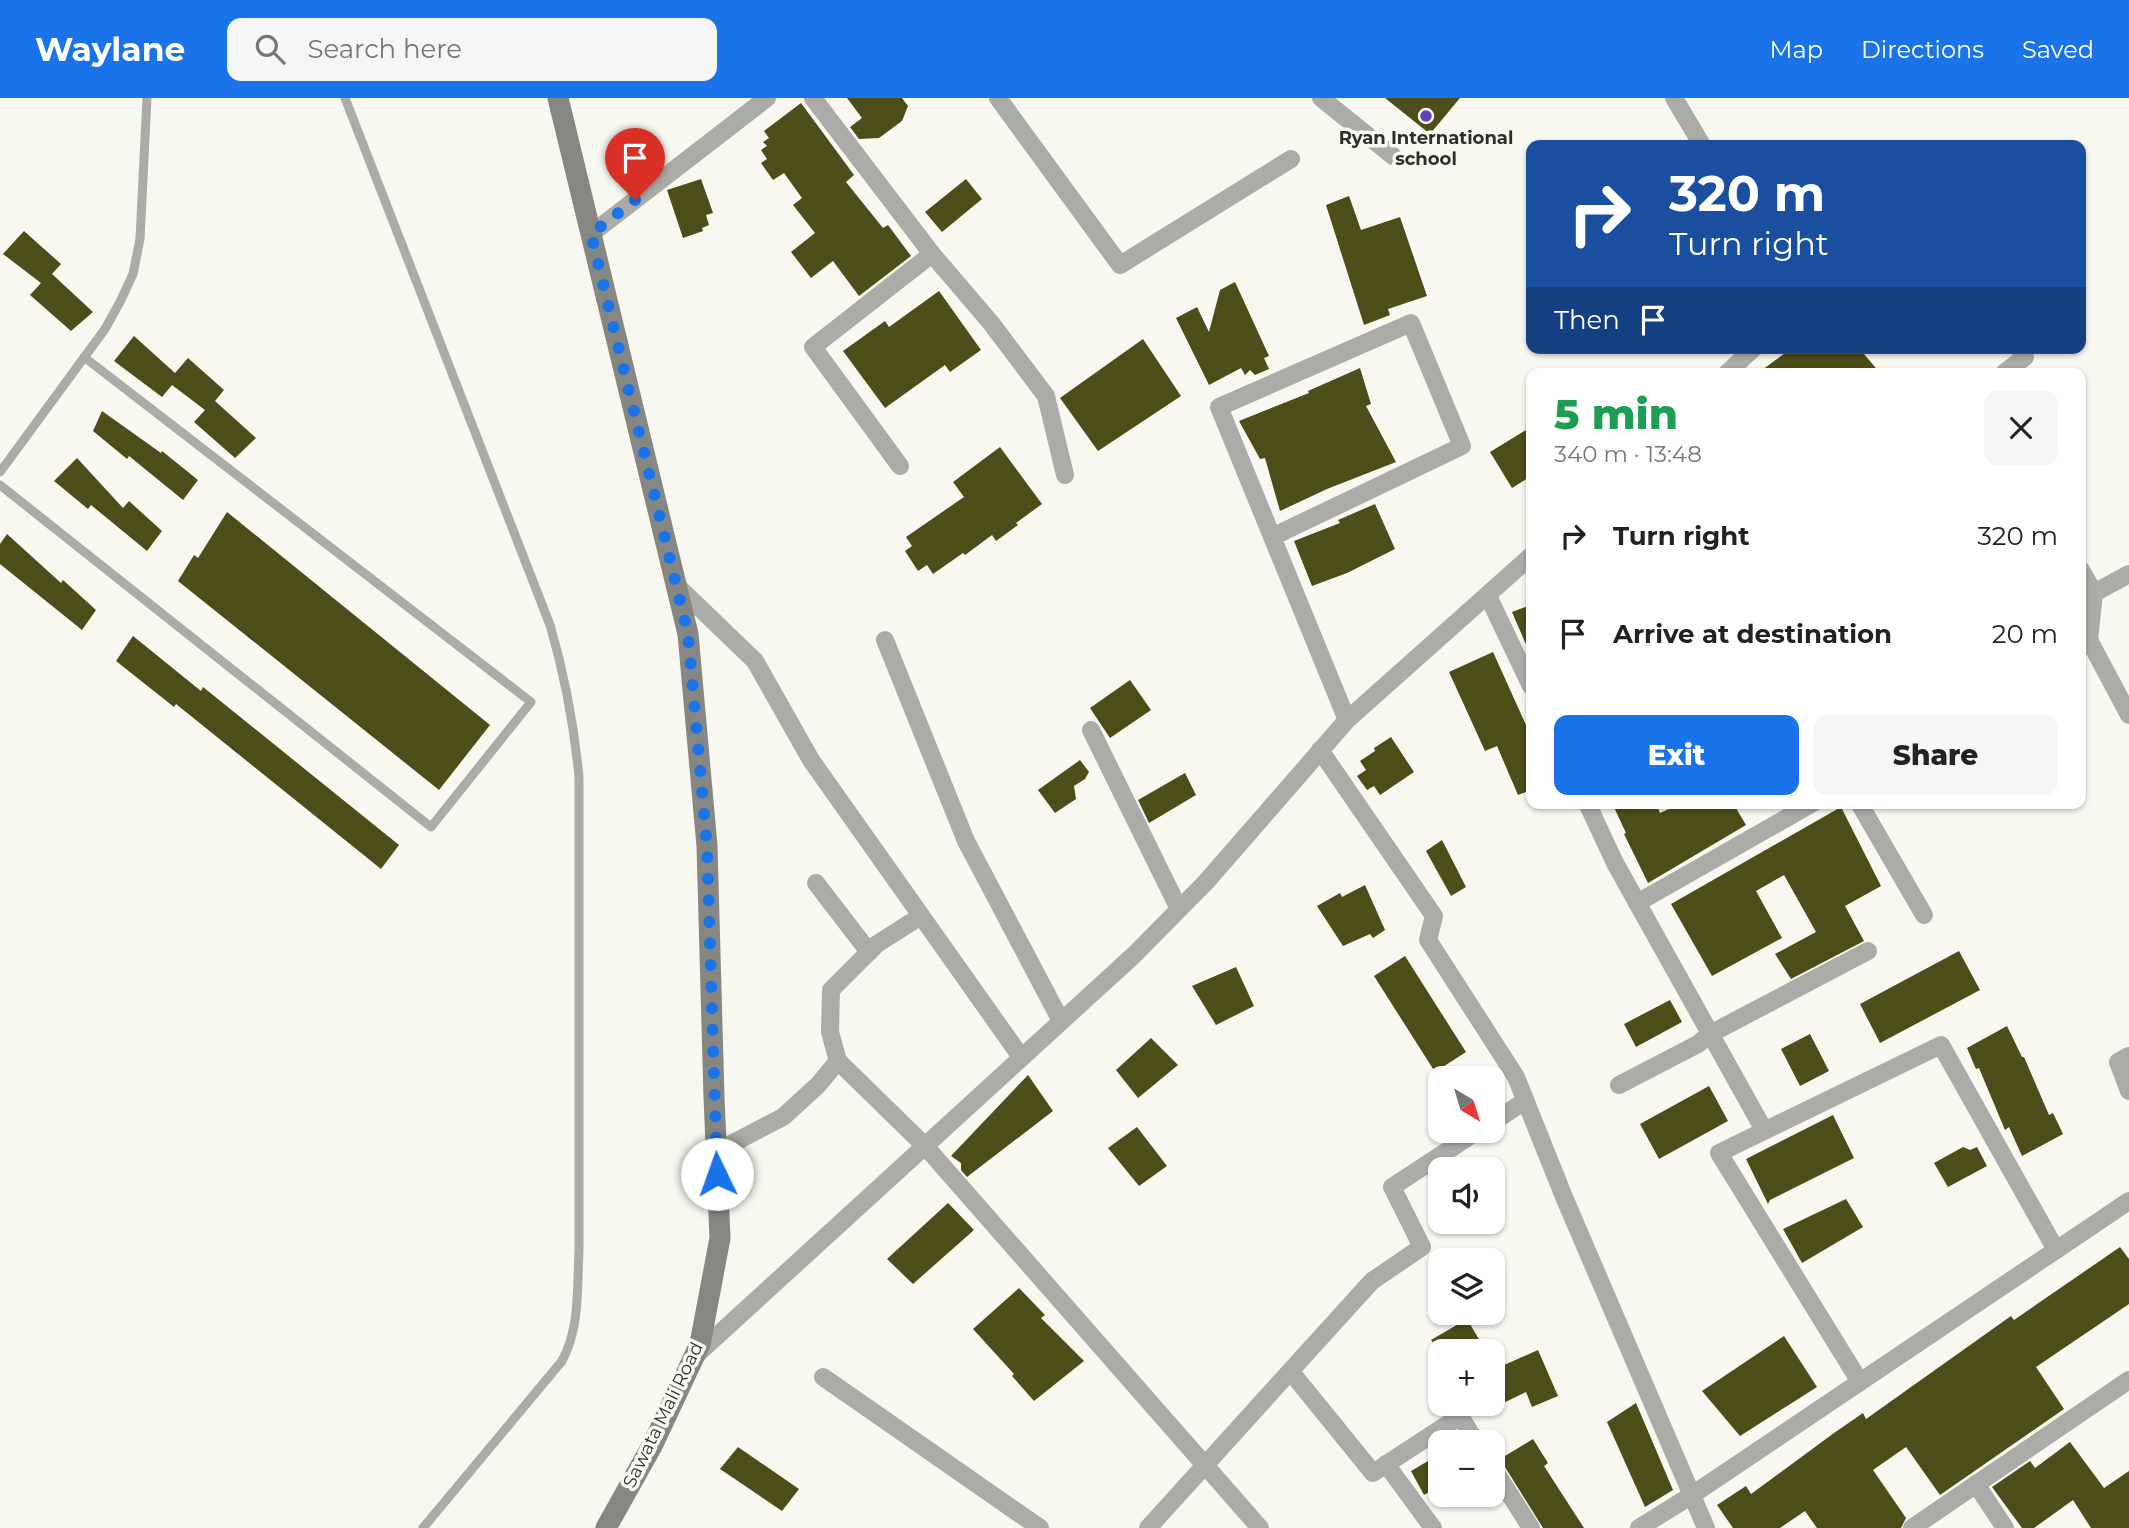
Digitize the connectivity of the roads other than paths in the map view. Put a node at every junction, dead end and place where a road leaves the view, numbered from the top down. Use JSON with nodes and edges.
{"nodes":[{"id":1,"x":147,"y":98,"type":"edge"},
{"id":2,"x":345,"y":98,"type":"edge"},
{"id":3,"x":558,"y":98,"type":"edge"},
{"id":4,"x":766,"y":98,"type":"edge"},
{"id":5,"x":813,"y":98,"type":"edge"},
{"id":6,"x":1321,"y":98,"type":"edge"},
{"id":7,"x":1674,"y":98,"type":"edge"},
{"id":8,"x":1000,"y":99,"type":"edge"},
{"id":9,"x":1699,"y":140,"type":"edge"},
{"id":10,"x":1392,"y":156,"type":"dead end"},
{"id":11,"x":1291,"y":159,"type":"dead end"},
{"id":12,"x":591,"y":234,"type":"junction"},
{"id":13,"x":932,"y":254,"type":"junction"},
{"id":14,"x":1748,"y":354,"type":"edge"},
{"id":15,"x":2023,"y":354,"type":"edge"},
{"id":16,"x":84,"y":357,"type":"junction"},
{"id":17,"x":1732,"y":368,"type":"edge"},
{"id":18,"x":2011,"y":368,"type":"edge"},
{"id":19,"x":900,"y":466,"type":"dead end"},
{"id":20,"x":0,"y":472,"type":"edge"},
{"id":21,"x":1065,"y":475,"type":"dead end"},
{"id":22,"x":0,"y":485,"type":"edge"},
{"id":23,"x":1272,"y":537,"type":"junction"},
{"id":24,"x":1526,"y":561,"type":"edge"},
{"id":25,"x":2129,"y":574,"type":"edge"},
{"id":26,"x":2086,"y":579,"type":"edge"},
{"id":27,"x":675,"y":584,"type":"junction"},
{"id":28,"x":2094,"y":593,"type":"junction"},
{"id":29,"x":1488,"y":596,"type":"junction"},
{"id":30,"x":885,"y":640,"type":"dead end"},
{"id":31,"x":1526,"y":676,"type":"edge"},
{"id":32,"x":2129,"y":715,"type":"edge"},
{"id":33,"x":1347,"y":720,"type":"junction"},
{"id":34,"x":1091,"y":730,"type":"dead end"},
{"id":35,"x":1320,"y":750,"type":"junction"},
{"id":36,"x":1590,"y":809,"type":"edge"},
{"id":37,"x":1802,"y":809,"type":"edge"},
{"id":38,"x":1862,"y":809,"type":"edge"},
{"id":39,"x":816,"y":883,"type":"dead end"},
{"id":40,"x":1637,"y":903,"type":"junction"},
{"id":41,"x":1179,"y":909,"type":"junction"},
{"id":42,"x":1924,"y":915,"type":"dead end"},
{"id":43,"x":921,"y":916,"type":"junction"},
{"id":44,"x":1868,"y":951,"type":"dead end"},
{"id":45,"x":869,"y":952,"type":"junction"},
{"id":46,"x":1061,"y":1021,"type":"junction"},
{"id":47,"x":1710,"y":1034,"type":"junction"},
{"id":48,"x":2129,"y":1056,"type":"edge"},
{"id":49,"x":1021,"y":1057,"type":"junction"},
{"id":50,"x":838,"y":1061,"type":"junction"},
{"id":51,"x":1619,"y":1085,"type":"dead end"},
{"id":52,"x":2129,"y":1091,"type":"edge"},
{"id":53,"x":1525,"y":1101,"type":"junction"},
{"id":54,"x":1505,"y":1114,"type":"edge"},
{"id":55,"x":1764,"y":1130,"type":"junction"},
{"id":56,"x":1459,"y":1143,"type":"edge"},
{"id":57,"x":925,"y":1146,"type":"junction"},
{"id":58,"x":716,"y":1152,"type":"junction"},
{"id":59,"x":2129,"y":1201,"type":"edge"},
{"id":60,"x":2056,"y":1250,"type":"junction"},
{"id":61,"x":694,"y":1357,"type":"junction"},
{"id":62,"x":1291,"y":1372,"type":"junction"},
{"id":63,"x":823,"y":1377,"type":"dead end"},
{"id":64,"x":2129,"y":1380,"type":"edge"},
{"id":65,"x":1860,"y":1382,"type":"junction"},
{"id":66,"x":1438,"y":1430,"type":"edge"},
{"id":67,"x":1469,"y":1430,"type":"edge"},
{"id":68,"x":1428,"y":1437,"type":"edge"},
{"id":69,"x":1386,"y":1464,"type":"junction"},
{"id":70,"x":1205,"y":1465,"type":"junction"},
{"id":71,"x":1976,"y":1484,"type":"junction"},
{"id":72,"x":1505,"y":1487,"type":"edge"},
{"id":73,"x":1692,"y":1495,"type":"junction"},
{"id":74,"x":423,"y":1528,"type":"edge"},
{"id":75,"x":606,"y":1528,"type":"edge"},
{"id":76,"x":1040,"y":1528,"type":"edge"},
{"id":77,"x":1148,"y":1528,"type":"edge"},
{"id":78,"x":1260,"y":1528,"type":"edge"},
{"id":79,"x":1433,"y":1528,"type":"edge"},
{"id":80,"x":1531,"y":1528,"type":"edge"},
{"id":81,"x":1639,"y":1528,"type":"edge"},
{"id":82,"x":1706,"y":1528,"type":"edge"},
{"id":83,"x":1912,"y":1528,"type":"edge"},
{"id":84,"x":2005,"y":1528,"type":"edge"}],
"edges":[{"from":1,"to":16,"type":"lane"},
{"from":2,"to":74,"type":"lane"},
{"from":3,"to":12,"type":"street","name":"Sawata Mali Road"},
{"from":4,"to":12,"type":"street"},
{"from":5,"to":13,"type":"street"},
{"from":6,"to":10,"type":"street"},
{"from":7,"to":9,"type":"street"},
{"from":8,"to":11,"type":"street"},
{"from":12,"to":27,"type":"street","name":"Sawata Mali Road"},
{"from":13,"to":19,"type":"street"},
{"from":13,"to":21,"type":"street"},
{"from":14,"to":17,"type":"street"},
{"from":15,"to":18,"type":"street"},
{"from":16,"to":20,"type":"lane"},
{"from":16,"to":22,"type":"lane"},
{"from":23,"to":23,"type":"street"},
{"from":23,"to":33,"type":"street"},
{"from":24,"to":29,"type":"street"},
{"from":25,"to":28,"type":"street"},
{"from":26,"to":28,"type":"street"},
{"from":27,"to":43,"type":"street"},
{"from":27,"to":58,"type":"street","name":"Sawata Mali Road"},
{"from":28,"to":32,"type":"street"},
{"from":29,"to":31,"type":"street"},
{"from":29,"to":33,"type":"street"},
{"from":30,"to":46,"type":"street"},
{"from":33,"to":35,"type":"street"},
{"from":34,"to":41,"type":"street"},
{"from":35,"to":41,"type":"street"},
{"from":35,"to":53,"type":"street"},
{"from":36,"to":40,"type":"street"},
{"from":37,"to":40,"type":"street"},
{"from":38,"to":42,"type":"street"},
{"from":39,"to":45,"type":"street"},
{"from":40,"to":47,"type":"street"},
{"from":41,"to":46,"type":"street"},
{"from":43,"to":45,"type":"street"},
{"from":43,"to":49,"type":"street"},
{"from":44,"to":47,"type":"street"},
{"from":45,"to":50,"type":"street"},
{"from":46,"to":49,"type":"street"},
{"from":47,"to":51,"type":"street"},
{"from":47,"to":55,"type":"street"},
{"from":48,"to":52,"type":"street"},
{"from":49,"to":57,"type":"street"},
{"from":50,"to":57,"type":"street"},
{"from":50,"to":58,"type":"street"},
{"from":53,"to":54,"type":"street"},
{"from":53,"to":73,"type":"street"},
{"from":55,"to":60,"type":"street"},
{"from":55,"to":65,"type":"street"},
{"from":56,"to":62,"type":"street"},
{"from":57,"to":61,"type":"street"},
{"from":57,"to":70,"type":"street"},
{"from":58,"to":61,"type":"street","name":"Sawata Mali Road"},
{"from":59,"to":60,"type":"street"},
{"from":60,"to":65,"type":"street"},
{"from":61,"to":75,"type":"street","name":"Sawata Mali Road"},
{"from":62,"to":69,"type":"street"},
{"from":62,"to":70,"type":"street"},
{"from":63,"to":76,"type":"street"},
{"from":64,"to":71,"type":"street"},
{"from":65,"to":73,"type":"street"},
{"from":66,"to":67,"type":"street"},
{"from":68,"to":69,"type":"street"},
{"from":69,"to":79,"type":"street"},
{"from":70,"to":77,"type":"street"},
{"from":70,"to":78,"type":"street"},
{"from":71,"to":83,"type":"street"},
{"from":71,"to":84,"type":"street"},
{"from":72,"to":80,"type":"street"},
{"from":73,"to":81,"type":"street"},
{"from":73,"to":82,"type":"street"}]}
